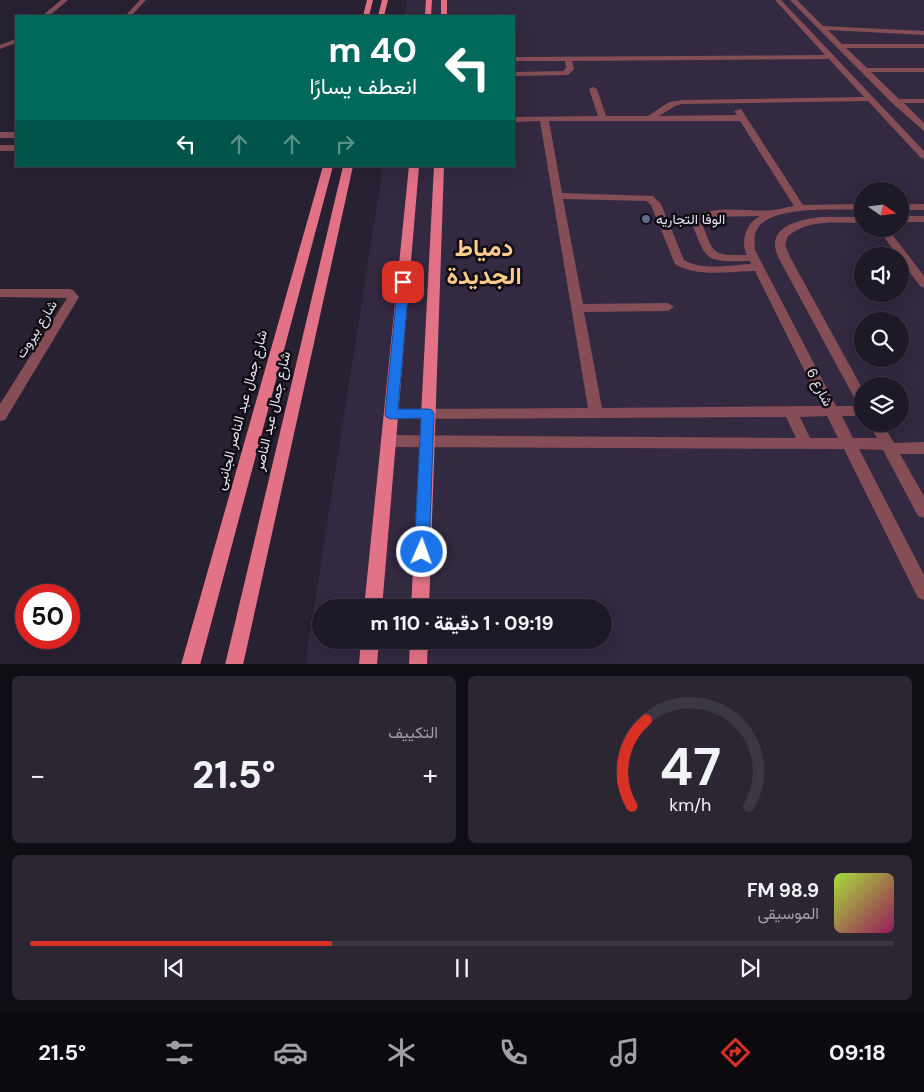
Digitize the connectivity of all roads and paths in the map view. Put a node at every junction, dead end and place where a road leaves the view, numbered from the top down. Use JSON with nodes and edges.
{"nodes":[{"id":1,"x":65,"y":0,"type":"edge"},
{"id":2,"x":143,"y":0,"type":"edge"},
{"id":3,"x":370,"y":0,"type":"edge"},
{"id":4,"x":385,"y":0,"type":"edge"},
{"id":5,"x":429,"y":0,"type":"edge"},
{"id":6,"x":444,"y":0,"type":"edge"},
{"id":7,"x":778,"y":0,"type":"edge"},
{"id":8,"x":793,"y":0,"type":"edge"},
{"id":9,"x":46,"y":15,"type":"edge"},
{"id":10,"x":129,"y":15,"type":"edge"},
{"id":11,"x":366,"y":15,"type":"edge"},
{"id":12,"x":381,"y":15,"type":"edge"},
{"id":13,"x":428,"y":15,"type":"edge"},
{"id":14,"x":444,"y":15,"type":"edge"},
{"id":15,"x":821,"y":28,"type":"junction"},
{"id":16,"x":924,"y":33,"type":"edge"},
{"id":17,"x":15,"y":42,"type":"edge"},
{"id":18,"x":840,"y":46,"type":"junction"},
{"id":19,"x":924,"y":46,"type":"edge"},
{"id":20,"x":0,"y":47,"type":"edge"},
{"id":21,"x":0,"y":54,"type":"edge"},
{"id":22,"x":831,"y":57,"type":"junction"},
{"id":23,"x":515,"y":59,"type":"edge"},
{"id":24,"x":568,"y":59,"type":"junction"},
{"id":25,"x":864,"y":70,"type":"junction"},
{"id":26,"x":924,"y":70,"type":"edge"},
{"id":27,"x":515,"y":74,"type":"edge"},
{"id":28,"x":593,"y":89,"type":"dead end"},
{"id":29,"x":870,"y":99,"type":"junction"},
{"id":30,"x":924,"y":100,"type":"edge"},
{"id":31,"x":731,"y":101,"type":"junction"},
{"id":32,"x":895,"y":101,"type":"junction"},
{"id":33,"x":742,"y":118,"type":"junction"},
{"id":34,"x":515,"y":119,"type":"edge"},
{"id":35,"x":544,"y":119,"type":"junction"},
{"id":36,"x":603,"y":119,"type":"junction"},
{"id":37,"x":648,"y":119,"type":"junction"},
{"id":38,"x":924,"y":128,"type":"edge"},
{"id":39,"x":15,"y":134,"type":"edge"},
{"id":40,"x":0,"y":135,"type":"edge"},
{"id":41,"x":0,"y":148,"type":"edge"},
{"id":42,"x":15,"y":148,"type":"edge"},
{"id":43,"x":924,"y":156,"type":"edge"},
{"id":44,"x":328,"y":167,"type":"edge"},
{"id":45,"x":348,"y":167,"type":"edge"},
{"id":46,"x":414,"y":167,"type":"edge"},
{"id":47,"x":439,"y":167,"type":"edge"},
{"id":48,"x":558,"y":196,"type":"junction"},
{"id":49,"x":854,"y":207,"type":"edge"},
{"id":50,"x":909,"y":207,"type":"edge"},
{"id":51,"x":924,"y":207,"type":"edge"},
{"id":52,"x":800,"y":208,"type":"junction"},
{"id":53,"x":772,"y":213,"type":"junction"},
{"id":54,"x":909,"y":219,"type":"edge"},
{"id":55,"x":924,"y":219,"type":"edge"},
{"id":56,"x":854,"y":220,"type":"edge"},
{"id":57,"x":890,"y":238,"type":"edge"},
{"id":58,"x":757,"y":262,"type":"junction"},
{"id":59,"x":924,"y":284,"type":"edge"},
{"id":60,"x":0,"y":293,"type":"edge"},
{"id":61,"x":668,"y":307,"type":"dead end"},
{"id":62,"x":577,"y":308,"type":"junction"},
{"id":63,"x":854,"y":384,"type":"edge"},
{"id":64,"x":791,"y":411,"type":"junction"},
{"id":65,"x":832,"y":411,"type":"junction"},
{"id":66,"x":854,"y":411,"type":"edge"},
{"id":67,"x":596,"y":413,"type":"junction"},
{"id":68,"x":391,"y":414,"type":"junction"},
{"id":69,"x":428,"y":414,"type":"junction"},
{"id":70,"x":0,"y":416,"type":"edge"},
{"id":71,"x":880,"y":432,"type":"edge"},
{"id":72,"x":389,"y":441,"type":"junction"},
{"id":73,"x":426,"y":442,"type":"junction"},
{"id":74,"x":805,"y":443,"type":"junction"},
{"id":75,"x":848,"y":444,"type":"junction"},
{"id":76,"x":888,"y":446,"type":"junction"},
{"id":77,"x":924,"y":448,"type":"edge"},
{"id":78,"x":924,"y":511,"type":"edge"},
{"id":79,"x":924,"y":592,"type":"edge"},
{"id":80,"x":374,"y":599,"type":"edge"},
{"id":81,"x":420,"y":599,"type":"edge"},
{"id":82,"x":369,"y":649,"type":"edge"},
{"id":83,"x":418,"y":649,"type":"edge"},
{"id":84,"x":190,"y":664,"type":"edge"},
{"id":85,"x":234,"y":664,"type":"edge"},
{"id":86,"x":368,"y":664,"type":"edge"},
{"id":87,"x":418,"y":664,"type":"edge"}],
"edges":[{"from":1,"to":9,"type":"street"},
{"from":2,"to":10,"type":"street"},
{"from":3,"to":11,"type":"main road"},
{"from":4,"to":12,"type":"main road"},
{"from":5,"to":13,"type":"main road"},
{"from":6,"to":14,"type":"main road"},
{"from":7,"to":22,"type":"street"},
{"from":8,"to":15,"type":"street"},
{"from":15,"to":16,"type":"street"},
{"from":15,"to":18,"type":"street"},
{"from":17,"to":20,"type":"street"},
{"from":17,"to":21,"type":"street"},
{"from":18,"to":19,"type":"street"},
{"from":18,"to":25,"type":"street"},
{"from":22,"to":24,"type":"street"},
{"from":22,"to":29,"type":"street"},
{"from":23,"to":24,"type":"street"},
{"from":24,"to":27,"type":"street"},
{"from":25,"to":26,"type":"street"},
{"from":25,"to":32,"type":"street"},
{"from":28,"to":36,"type":"street"},
{"from":29,"to":31,"type":"street"},
{"from":29,"to":43,"type":"street"},
{"from":30,"to":32,"type":"street"},
{"from":31,"to":33,"type":"street"},
{"from":31,"to":37,"type":"street"},
{"from":32,"to":38,"type":"street"},
{"from":33,"to":37,"type":"street"},
{"from":33,"to":52,"type":"street"},
{"from":34,"to":35,"type":"street"},
{"from":35,"to":36,"type":"street"},
{"from":35,"to":48,"type":"street"},
{"from":36,"to":37,"type":"street"},
{"from":39,"to":40,"type":"street"},
{"from":41,"to":42,"type":"street"},
{"from":44,"to":84,"type":"main road","name":"شارع جمال عبد الناصر الجانبى"},
{"from":45,"to":85,"type":"main road","name":"شارع جمال عبد الناصر"},
{"from":46,"to":68,"type":"main road"},
{"from":47,"to":69,"type":"main road"},
{"from":48,"to":58,"type":"street"},
{"from":48,"to":62,"type":"street"},
{"from":49,"to":52,"type":"street","name":"شارع 6"},
{"from":50,"to":51,"type":"street"},
{"from":52,"to":53,"type":"street","name":"شارع 6"},
{"from":53,"to":58,"type":"street","name":"شارع 6"},
{"from":53,"to":58,"type":"street"},
{"from":54,"to":55,"type":"street"},
{"from":56,"to":63,"type":"street"},
{"from":57,"to":59,"type":"street"},
{"from":58,"to":65,"type":"street","name":"شارع 6"},
{"from":60,"to":70,"type":"street","name":"شارع بيروت"},
{"from":61,"to":62,"type":"street"},
{"from":62,"to":67,"type":"street"},
{"from":64,"to":65,"type":"street"},
{"from":64,"to":67,"type":"street"},
{"from":64,"to":74,"type":"street"},
{"from":65,"to":66,"type":"street"},
{"from":65,"to":75,"type":"street","name":"شارع 6"},
{"from":67,"to":69,"type":"street"},
{"from":68,"to":69,"type":"street"},
{"from":68,"to":72,"type":"main road"},
{"from":69,"to":73,"type":"main road"},
{"from":71,"to":76,"type":"street"},
{"from":72,"to":73,"type":"street"},
{"from":72,"to":80,"type":"main road"},
{"from":73,"to":74,"type":"street"},
{"from":73,"to":81,"type":"main road"},
{"from":74,"to":75,"type":"street"},
{"from":75,"to":76,"type":"street"},
{"from":75,"to":79,"type":"street","name":"شارع 6"},
{"from":76,"to":77,"type":"street"},
{"from":76,"to":78,"type":"street"},
{"from":82,"to":86,"type":"main road"},
{"from":83,"to":87,"type":"main road"}]}
